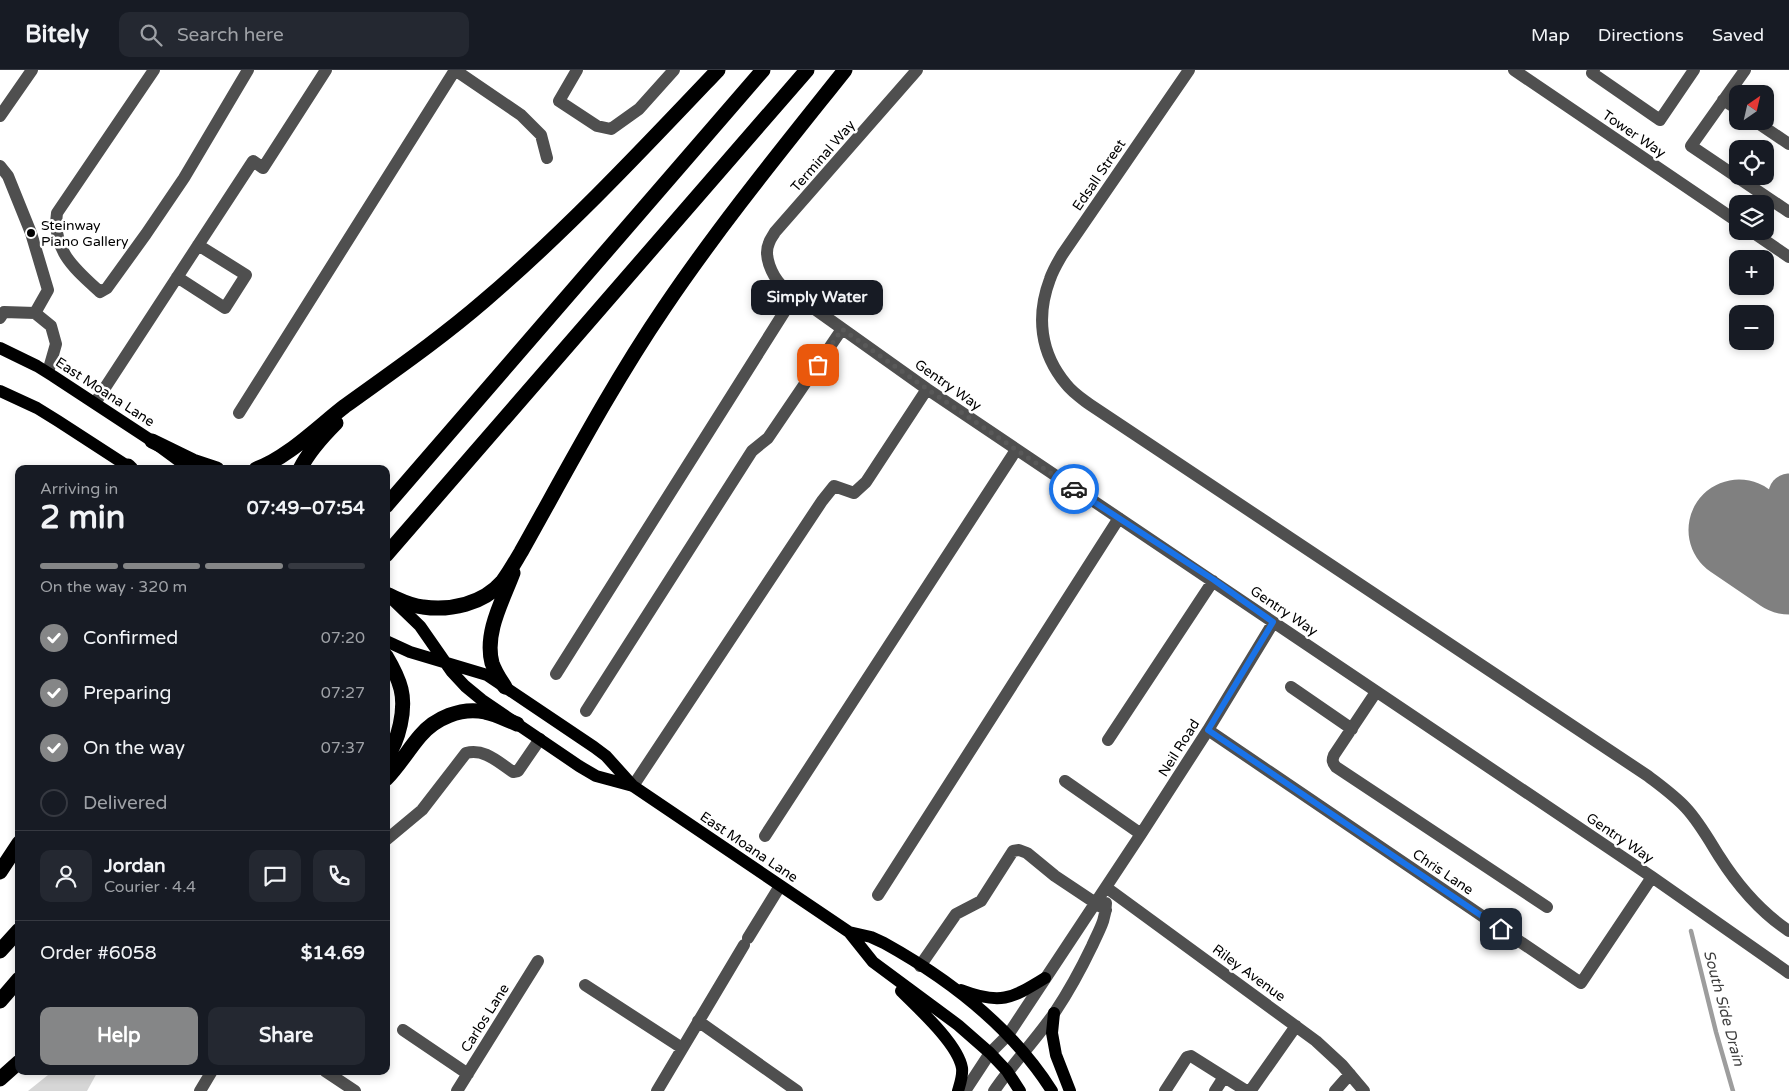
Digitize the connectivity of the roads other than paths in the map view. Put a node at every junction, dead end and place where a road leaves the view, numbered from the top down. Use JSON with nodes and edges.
{"nodes":[{"id":1,"x":32,"y":70,"type":"edge"},
{"id":2,"x":154,"y":70,"type":"edge"},
{"id":3,"x":248,"y":70,"type":"edge"},
{"id":4,"x":326,"y":70,"type":"edge"},
{"id":5,"x":455,"y":70,"type":"edge"},
{"id":6,"x":577,"y":70,"type":"edge"},
{"id":7,"x":674,"y":70,"type":"edge"},
{"id":8,"x":718,"y":70,"type":"edge"},
{"id":9,"x":763,"y":70,"type":"edge"},
{"id":10,"x":807,"y":70,"type":"edge"},
{"id":11,"x":845,"y":70,"type":"edge"},
{"id":12,"x":917,"y":70,"type":"edge"},
{"id":13,"x":1189,"y":70,"type":"edge"},
{"id":14,"x":1514,"y":70,"type":"edge"},
{"id":15,"x":1594,"y":70,"type":"edge"},
{"id":16,"x":1745,"y":70,"type":"edge"},
{"id":17,"x":1691,"y":71,"type":"edge"},
{"id":18,"x":1724,"y":100,"type":"junction"},
{"id":19,"x":1729,"y":104,"type":"edge"},
{"id":20,"x":0,"y":116,"type":"edge"},
{"id":21,"x":1768,"y":130,"type":"edge"},
{"id":22,"x":1789,"y":144,"type":"edge"},
{"id":23,"x":547,"y":158,"type":"dead end"},
{"id":24,"x":0,"y":166,"type":"edge"},
{"id":25,"x":1787,"y":206,"type":"edge"},
{"id":26,"x":1729,"y":216,"type":"edge"},
{"id":27,"x":1764,"y":240,"type":"edge"},
{"id":28,"x":198,"y":245,"type":"junction"},
{"id":29,"x":1789,"y":257,"type":"edge"},
{"id":30,"x":769,"y":267,"type":"joint"},
{"id":31,"x":177,"y":277,"type":"junction"},
{"id":32,"x":795,"y":295,"type":"junction"},
{"id":33,"x":35,"y":313,"type":"junction"},
{"id":34,"x":0,"y":318,"type":"edge"},
{"id":35,"x":842,"y":329,"type":"junction"},
{"id":36,"x":0,"y":348,"type":"edge"},
{"id":37,"x":0,"y":354,"type":"edge"},
{"id":38,"x":14,"y":354,"type":"junction"},
{"id":39,"x":48,"y":372,"type":"junction"},
{"id":40,"x":927,"y":389,"type":"junction"},
{"id":41,"x":0,"y":391,"type":"edge"},
{"id":42,"x":366,"y":391,"type":"junction"},
{"id":43,"x":95,"y":403,"type":"junction"},
{"id":44,"x":238,"y":413,"type":"dead end"},
{"id":45,"x":152,"y":441,"type":"junction"},
{"id":46,"x":1016,"y":450,"type":"junction"},
{"id":47,"x":126,"y":465,"type":"edge"},
{"id":48,"x":185,"y":465,"type":"edge"},
{"id":49,"x":205,"y":465,"type":"edge"},
{"id":50,"x":265,"y":465,"type":"edge"},
{"id":51,"x":302,"y":465,"type":"edge"},
{"id":52,"x":390,"y":501,"type":"edge"},
{"id":53,"x":1119,"y":518,"type":"junction"},
{"id":54,"x":391,"y":550,"type":"edge"},
{"id":55,"x":521,"y":552,"type":"junction"},
{"id":56,"x":1214,"y":580,"type":"junction"},
{"id":57,"x":390,"y":596,"type":"edge"},
{"id":58,"x":390,"y":598,"type":"edge"},
{"id":59,"x":1273,"y":622,"type":"junction"},
{"id":60,"x":390,"y":644,"type":"edge"},
{"id":61,"x":446,"y":663,"type":"junction"},
{"id":62,"x":390,"y":664,"type":"edge"},
{"id":63,"x":556,"y":674,"type":"dead end"},
{"id":64,"x":505,"y":687,"type":"junction"},
{"id":65,"x":1291,"y":687,"type":"dead end"},
{"id":66,"x":1376,"y":692,"type":"junction"},
{"id":67,"x":586,"y":711,"type":"dead end"},
{"id":68,"x":517,"y":724,"type":"junction"},
{"id":69,"x":1352,"y":729,"type":"junction"},
{"id":70,"x":1208,"y":730,"type":"junction"},
{"id":71,"x":540,"y":740,"type":"junction"},
{"id":72,"x":1108,"y":740,"type":"dead end"},
{"id":73,"x":390,"y":750,"type":"edge"},
{"id":74,"x":390,"y":774,"type":"edge"},
{"id":75,"x":1065,"y":781,"type":"dead end"},
{"id":76,"x":633,"y":786,"type":"junction"},
{"id":77,"x":1141,"y":834,"type":"junction"},
{"id":78,"x":765,"y":836,"type":"dead end"},
{"id":79,"x":390,"y":837,"type":"edge"},
{"id":80,"x":15,"y":849,"type":"edge"},
{"id":81,"x":0,"y":872,"type":"edge"},
{"id":82,"x":1652,"y":877,"type":"junction"},
{"id":83,"x":780,"y":886,"type":"junction"},
{"id":84,"x":1107,"y":888,"type":"junction"},
{"id":85,"x":878,"y":895,"type":"dead end"},
{"id":86,"x":1101,"y":907,"type":"junction"},
{"id":87,"x":1547,"y":907,"type":"dead end"},
{"id":88,"x":1789,"y":931,"type":"edge"},
{"id":89,"x":849,"y":932,"type":"junction"},
{"id":90,"x":15,"y":934,"type":"edge"},
{"id":91,"x":0,"y":951,"type":"edge"},
{"id":92,"x":538,"y":961,"type":"dead end"},
{"id":93,"x":873,"y":962,"type":"junction"},
{"id":94,"x":920,"y":966,"type":"junction"},
{"id":95,"x":1789,"y":973,"type":"edge"},
{"id":96,"x":1045,"y":978,"type":"junction"},
{"id":97,"x":15,"y":984,"type":"edge"},
{"id":98,"x":585,"y":985,"type":"dead end"},
{"id":99,"x":950,"y":986,"type":"junction"},
{"id":100,"x":0,"y":1001,"type":"edge"},
{"id":101,"x":1054,"y":1013,"type":"junction"},
{"id":102,"x":698,"y":1022,"type":"junction"},
{"id":103,"x":1296,"y":1026,"type":"junction"},
{"id":104,"x":403,"y":1030,"type":"dead end"},
{"id":105,"x":1008,"y":1034,"type":"junction"},
{"id":106,"x":682,"y":1048,"type":"junction"},
{"id":107,"x":1024,"y":1052,"type":"junction"},
{"id":108,"x":999,"y":1062,"type":"junction"},
{"id":109,"x":15,"y":1066,"type":"edge"},
{"id":110,"x":468,"y":1074,"type":"junction"},
{"id":111,"x":1350,"y":1074,"type":"junction"},
{"id":112,"x":210,"y":1075,"type":"edge"},
{"id":113,"x":331,"y":1075,"type":"edge"},
{"id":114,"x":1224,"y":1077,"type":"junction"},
{"id":115,"x":0,"y":1079,"type":"edge"},
{"id":116,"x":200,"y":1091,"type":"edge"},
{"id":117,"x":355,"y":1091,"type":"edge"},
{"id":118,"x":457,"y":1091,"type":"edge"},
{"id":119,"x":657,"y":1091,"type":"edge"},
{"id":120,"x":797,"y":1091,"type":"edge"},
{"id":121,"x":958,"y":1091,"type":"edge"},
{"id":122,"x":965,"y":1091,"type":"edge"},
{"id":123,"x":994,"y":1091,"type":"edge"},
{"id":124,"x":1020,"y":1091,"type":"edge"},
{"id":125,"x":1052,"y":1091,"type":"edge"},
{"id":126,"x":1070,"y":1091,"type":"edge"},
{"id":127,"x":1165,"y":1091,"type":"edge"},
{"id":128,"x":1215,"y":1091,"type":"edge"},
{"id":129,"x":1335,"y":1091,"type":"edge"},
{"id":130,"x":1364,"y":1091,"type":"edge"}],
"edges":[{"from":1,"to":20,"type":"street"},
{"from":2,"to":3,"type":"street"},
{"from":4,"to":28,"type":"street"},
{"from":5,"to":23,"type":"street"},
{"from":5,"to":44,"type":"street"},
{"from":6,"to":7,"type":"street"},
{"from":8,"to":42,"type":"highway"},
{"from":9,"to":52,"type":"highway"},
{"from":10,"to":54,"type":"highway"},
{"from":11,"to":55,"type":"highway"},
{"from":12,"to":30,"type":"street","name":"Terminal Way"},
{"from":13,"to":88,"type":"street","name":"Edsall Street"},
{"from":14,"to":26,"type":"street","name":"Tower Way"},
{"from":15,"to":17,"type":"street"},
{"from":16,"to":18,"type":"street"},
{"from":18,"to":19,"type":"street"},
{"from":18,"to":25,"type":"street"},
{"from":21,"to":22,"type":"street"},
{"from":24,"to":33,"type":"street"},
{"from":27,"to":29,"type":"street"},
{"from":28,"to":31,"type":"street"},
{"from":28,"to":31,"type":"street"},
{"from":30,"to":32,"type":"street","name":"Gentry Way"},
{"from":31,"to":43,"type":"street"},
{"from":32,"to":35,"type":"street","name":"Gentry Way"},
{"from":32,"to":63,"type":"street"},
{"from":33,"to":34,"type":"street"},
{"from":33,"to":39,"type":"street"},
{"from":35,"to":40,"type":"street","name":"Gentry Way"},
{"from":35,"to":67,"type":"street"},
{"from":36,"to":38,"type":"main road","name":"East Moana Lane"},
{"from":37,"to":38,"type":"main road"},
{"from":38,"to":39,"type":"main road","name":"East Moana Lane"},
{"from":39,"to":43,"type":"main road","name":"East Moana Lane"},
{"from":40,"to":46,"type":"street","name":"Gentry Way"},
{"from":40,"to":76,"type":"street"},
{"from":41,"to":47,"type":"main road"},
{"from":42,"to":50,"type":"highway"},
{"from":42,"to":51,"type":"highway"},
{"from":43,"to":45,"type":"main road","name":"East Moana Lane"},
{"from":45,"to":48,"type":"main road","name":"East Moana Lane"},
{"from":45,"to":49,"type":"highway"},
{"from":46,"to":53,"type":"street","name":"Gentry Way"},
{"from":46,"to":78,"type":"street"},
{"from":53,"to":56,"type":"street","name":"Gentry Way"},
{"from":53,"to":85,"type":"street"},
{"from":55,"to":57,"type":"highway"},
{"from":55,"to":64,"type":"highway"},
{"from":56,"to":59,"type":"street","name":"Gentry Way"},
{"from":56,"to":72,"type":"street"},
{"from":58,"to":61,"type":"main road","name":"East Moana Lane"},
{"from":59,"to":66,"type":"street","name":"Gentry Way"},
{"from":59,"to":70,"type":"street","name":"Neil Road"},
{"from":60,"to":61,"type":"main road","name":"East Moana Lane"},
{"from":61,"to":64,"type":"main road","name":"East Moana Lane"},
{"from":61,"to":68,"type":"main road","name":"East Moana Lane"},
{"from":62,"to":73,"type":"highway"},
{"from":64,"to":76,"type":"main road","name":"East Moana Lane"},
{"from":65,"to":69,"type":"street"},
{"from":66,"to":69,"type":"street"},
{"from":66,"to":82,"type":"street","name":"Gentry Way"},
{"from":68,"to":71,"type":"main road","name":"East Moana Lane"},
{"from":68,"to":74,"type":"highway"},
{"from":69,"to":87,"type":"street"},
{"from":70,"to":77,"type":"street","name":"Neil Road"},
{"from":70,"to":82,"type":"street","name":"Chris Lane"},
{"from":71,"to":76,"type":"main road","name":"East Moana Lane"},
{"from":71,"to":79,"type":"street"},
{"from":75,"to":77,"type":"street"},
{"from":76,"to":83,"type":"main road","name":"East Moana Lane"},
{"from":77,"to":84,"type":"street","name":"Neil Road"},
{"from":80,"to":81,"type":"highway"},
{"from":82,"to":95,"type":"street","name":"Gentry Way"},
{"from":83,"to":89,"type":"main road","name":"East Moana Lane"},
{"from":83,"to":102,"type":"street"},
{"from":84,"to":86,"type":"street","name":"Neil Road"},
{"from":84,"to":103,"type":"street","name":"Riley Avenue"},
{"from":86,"to":94,"type":"street"},
{"from":86,"to":96,"type":"street","name":"Neil Road"},
{"from":86,"to":101,"type":"street","name":"Neil Road"},
{"from":89,"to":93,"type":"main road","name":"East Moana Lane"},
{"from":89,"to":94,"type":"main road","name":"East Moana Lane"},
{"from":90,"to":91,"type":"highway"},
{"from":92,"to":110,"type":"street","name":"Carlos Lane"},
{"from":93,"to":108,"type":"main road","name":"East Moana Lane"},
{"from":93,"to":121,"type":"main road"},
{"from":94,"to":99,"type":"main road","name":"East Moana Lane"},
{"from":96,"to":99,"type":"main road"},
{"from":96,"to":105,"type":"street","name":"Neil Road"},
{"from":97,"to":100,"type":"highway"},
{"from":98,"to":106,"type":"street"},
{"from":99,"to":105,"type":"main road","name":"East Moana Lane"},
{"from":101,"to":107,"type":"street","name":"Neil Road"},
{"from":101,"to":126,"type":"main road"},
{"from":102,"to":106,"type":"street"},
{"from":102,"to":120,"type":"street"},
{"from":103,"to":111,"type":"street","name":"Riley Avenue"},
{"from":103,"to":114,"type":"street"},
{"from":104,"to":110,"type":"street"},
{"from":105,"to":107,"type":"main road","name":"East Moana Lane"},
{"from":105,"to":108,"type":"street","name":"Neil Road"},
{"from":106,"to":119,"type":"street"},
{"from":107,"to":108,"type":"street","name":"Neil Road"},
{"from":107,"to":125,"type":"main road","name":"East Moana Lane"},
{"from":108,"to":122,"type":"street","name":"Neil Road"},
{"from":108,"to":123,"type":"street","name":"Neil Road"},
{"from":108,"to":124,"type":"main road","name":"East Moana Lane"},
{"from":109,"to":115,"type":"highway"},
{"from":110,"to":118,"type":"street","name":"Carlos Lane"},
{"from":111,"to":129,"type":"street"},
{"from":111,"to":130,"type":"street","name":"Riley Avenue"},
{"from":112,"to":116,"type":"street"},
{"from":113,"to":117,"type":"street"},
{"from":114,"to":127,"type":"street"},
{"from":114,"to":128,"type":"street"}]}
